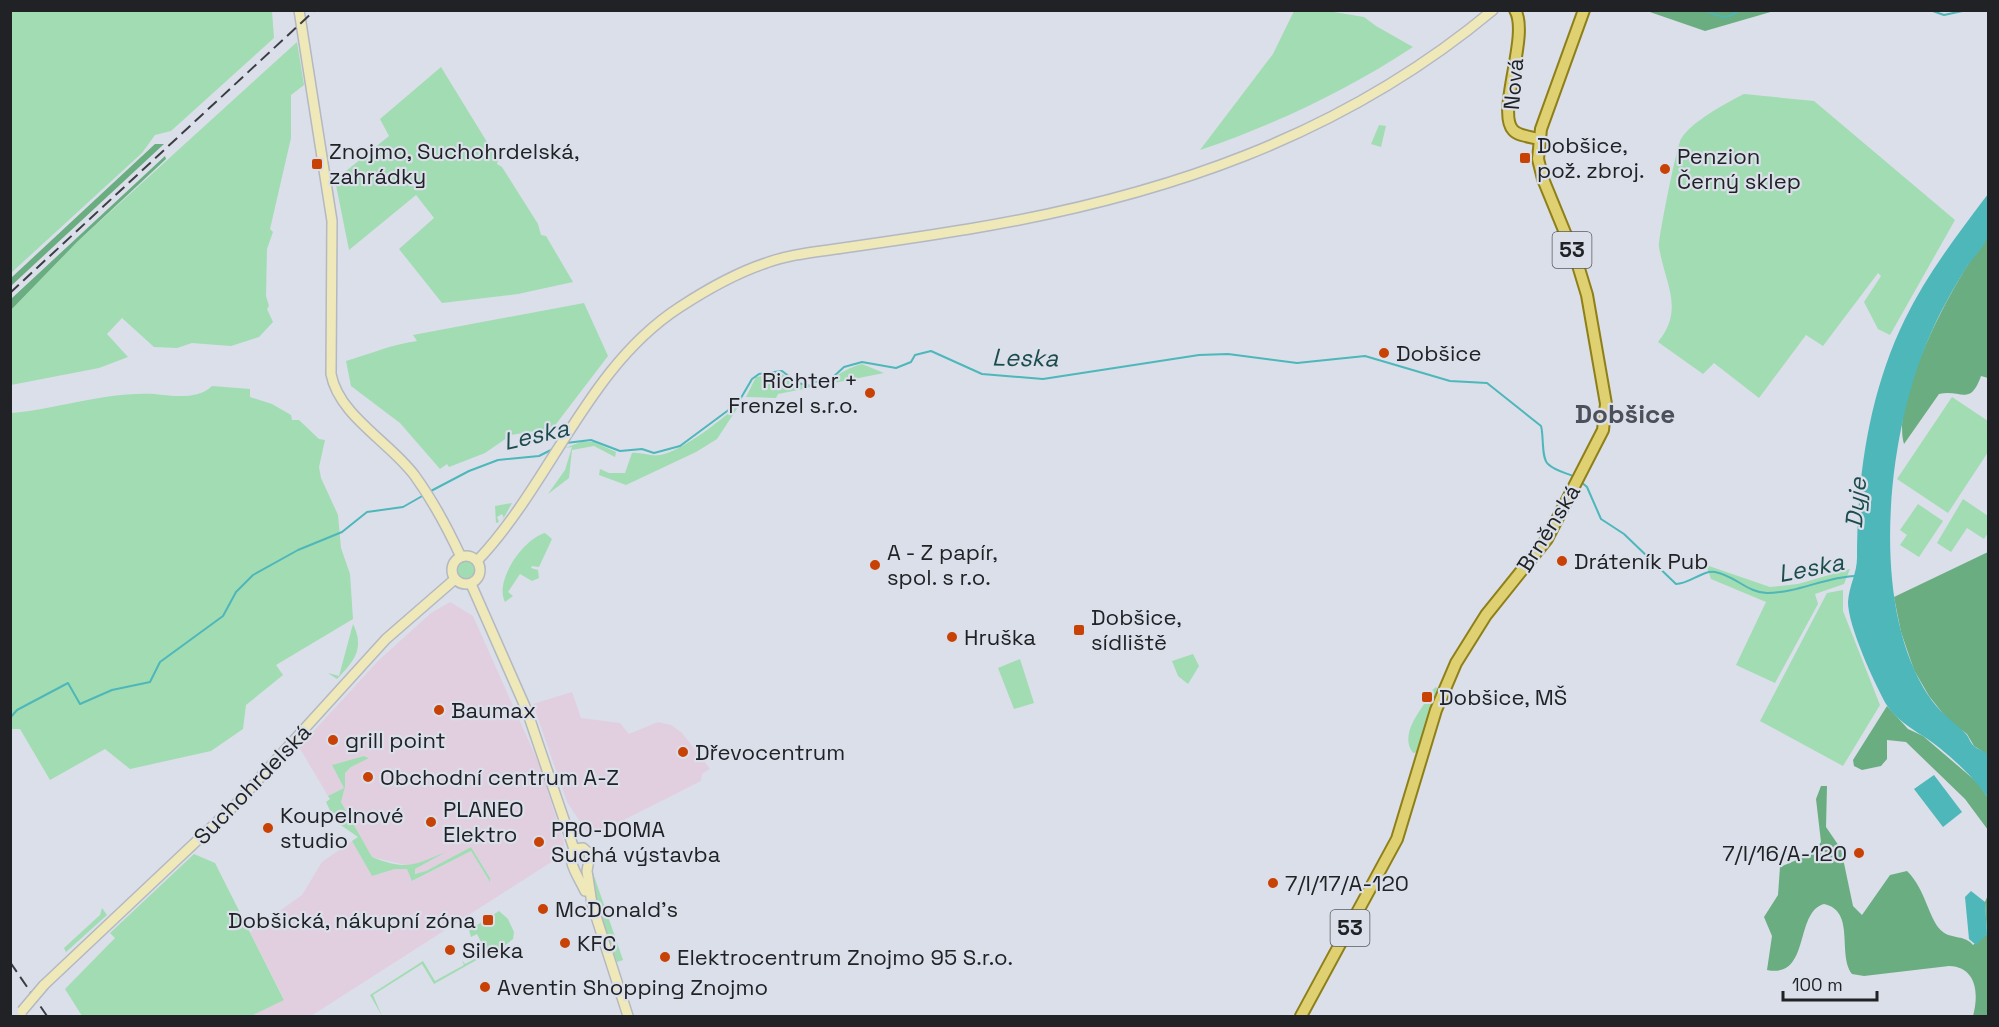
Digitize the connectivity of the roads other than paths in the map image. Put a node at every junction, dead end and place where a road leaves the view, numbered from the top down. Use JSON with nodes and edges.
{"nodes":[{"id":1,"x":299,"y":10,"type":"edge"},
{"id":2,"x":1515,"y":10,"type":"edge"},
{"id":3,"x":1584,"y":10,"type":"edge"},
{"id":4,"x":1491,"y":12,"type":"edge"},
{"id":5,"x":1539,"y":139,"type":"junction"},
{"id":6,"x":461,"y":557,"type":"junction"},
{"id":7,"x":477,"y":561,"type":"junction"},
{"id":8,"x":454,"y":579,"type":"junction"},
{"id":9,"x":471,"y":584,"type":"junction"},
{"id":10,"x":574,"y":849,"type":"junction"},
{"id":11,"x":588,"y":864,"type":"junction"},
{"id":12,"x":575,"y":867,"type":"junction"},
{"id":13,"x":592,"y":904,"type":"junction"},
{"id":14,"x":20,"y":1014,"type":"edge"},
{"id":15,"x":628,"y":1017,"type":"edge"},
{"id":16,"x":1301,"y":1017,"type":"edge"}],
"edges":[{"from":1,"to":6,"type":"main road"},
{"from":2,"to":5,"type":"main road","name":"Nová"},
{"from":3,"to":5,"type":"main road","name":"Brněnská","number":"53"},
{"from":4,"to":7,"type":"main road"},
{"from":5,"to":16,"type":"main road","name":"Brněnská","number":"53"},
{"from":6,"to":7,"type":"main road"},
{"from":6,"to":8,"type":"main road"},
{"from":7,"to":9,"type":"main road"},
{"from":8,"to":9,"type":"main road"},
{"from":8,"to":14,"type":"main road","name":"Suchohrdelská","bridge":true},
{"from":9,"to":10,"type":"main road"},
{"from":10,"to":11,"type":"main road"},
{"from":10,"to":12,"type":"main road"},
{"from":11,"to":12,"type":"main road"},
{"from":11,"to":13,"type":"main road"},
{"from":12,"to":13,"type":"main road"},
{"from":13,"to":15,"type":"main road"}]}
